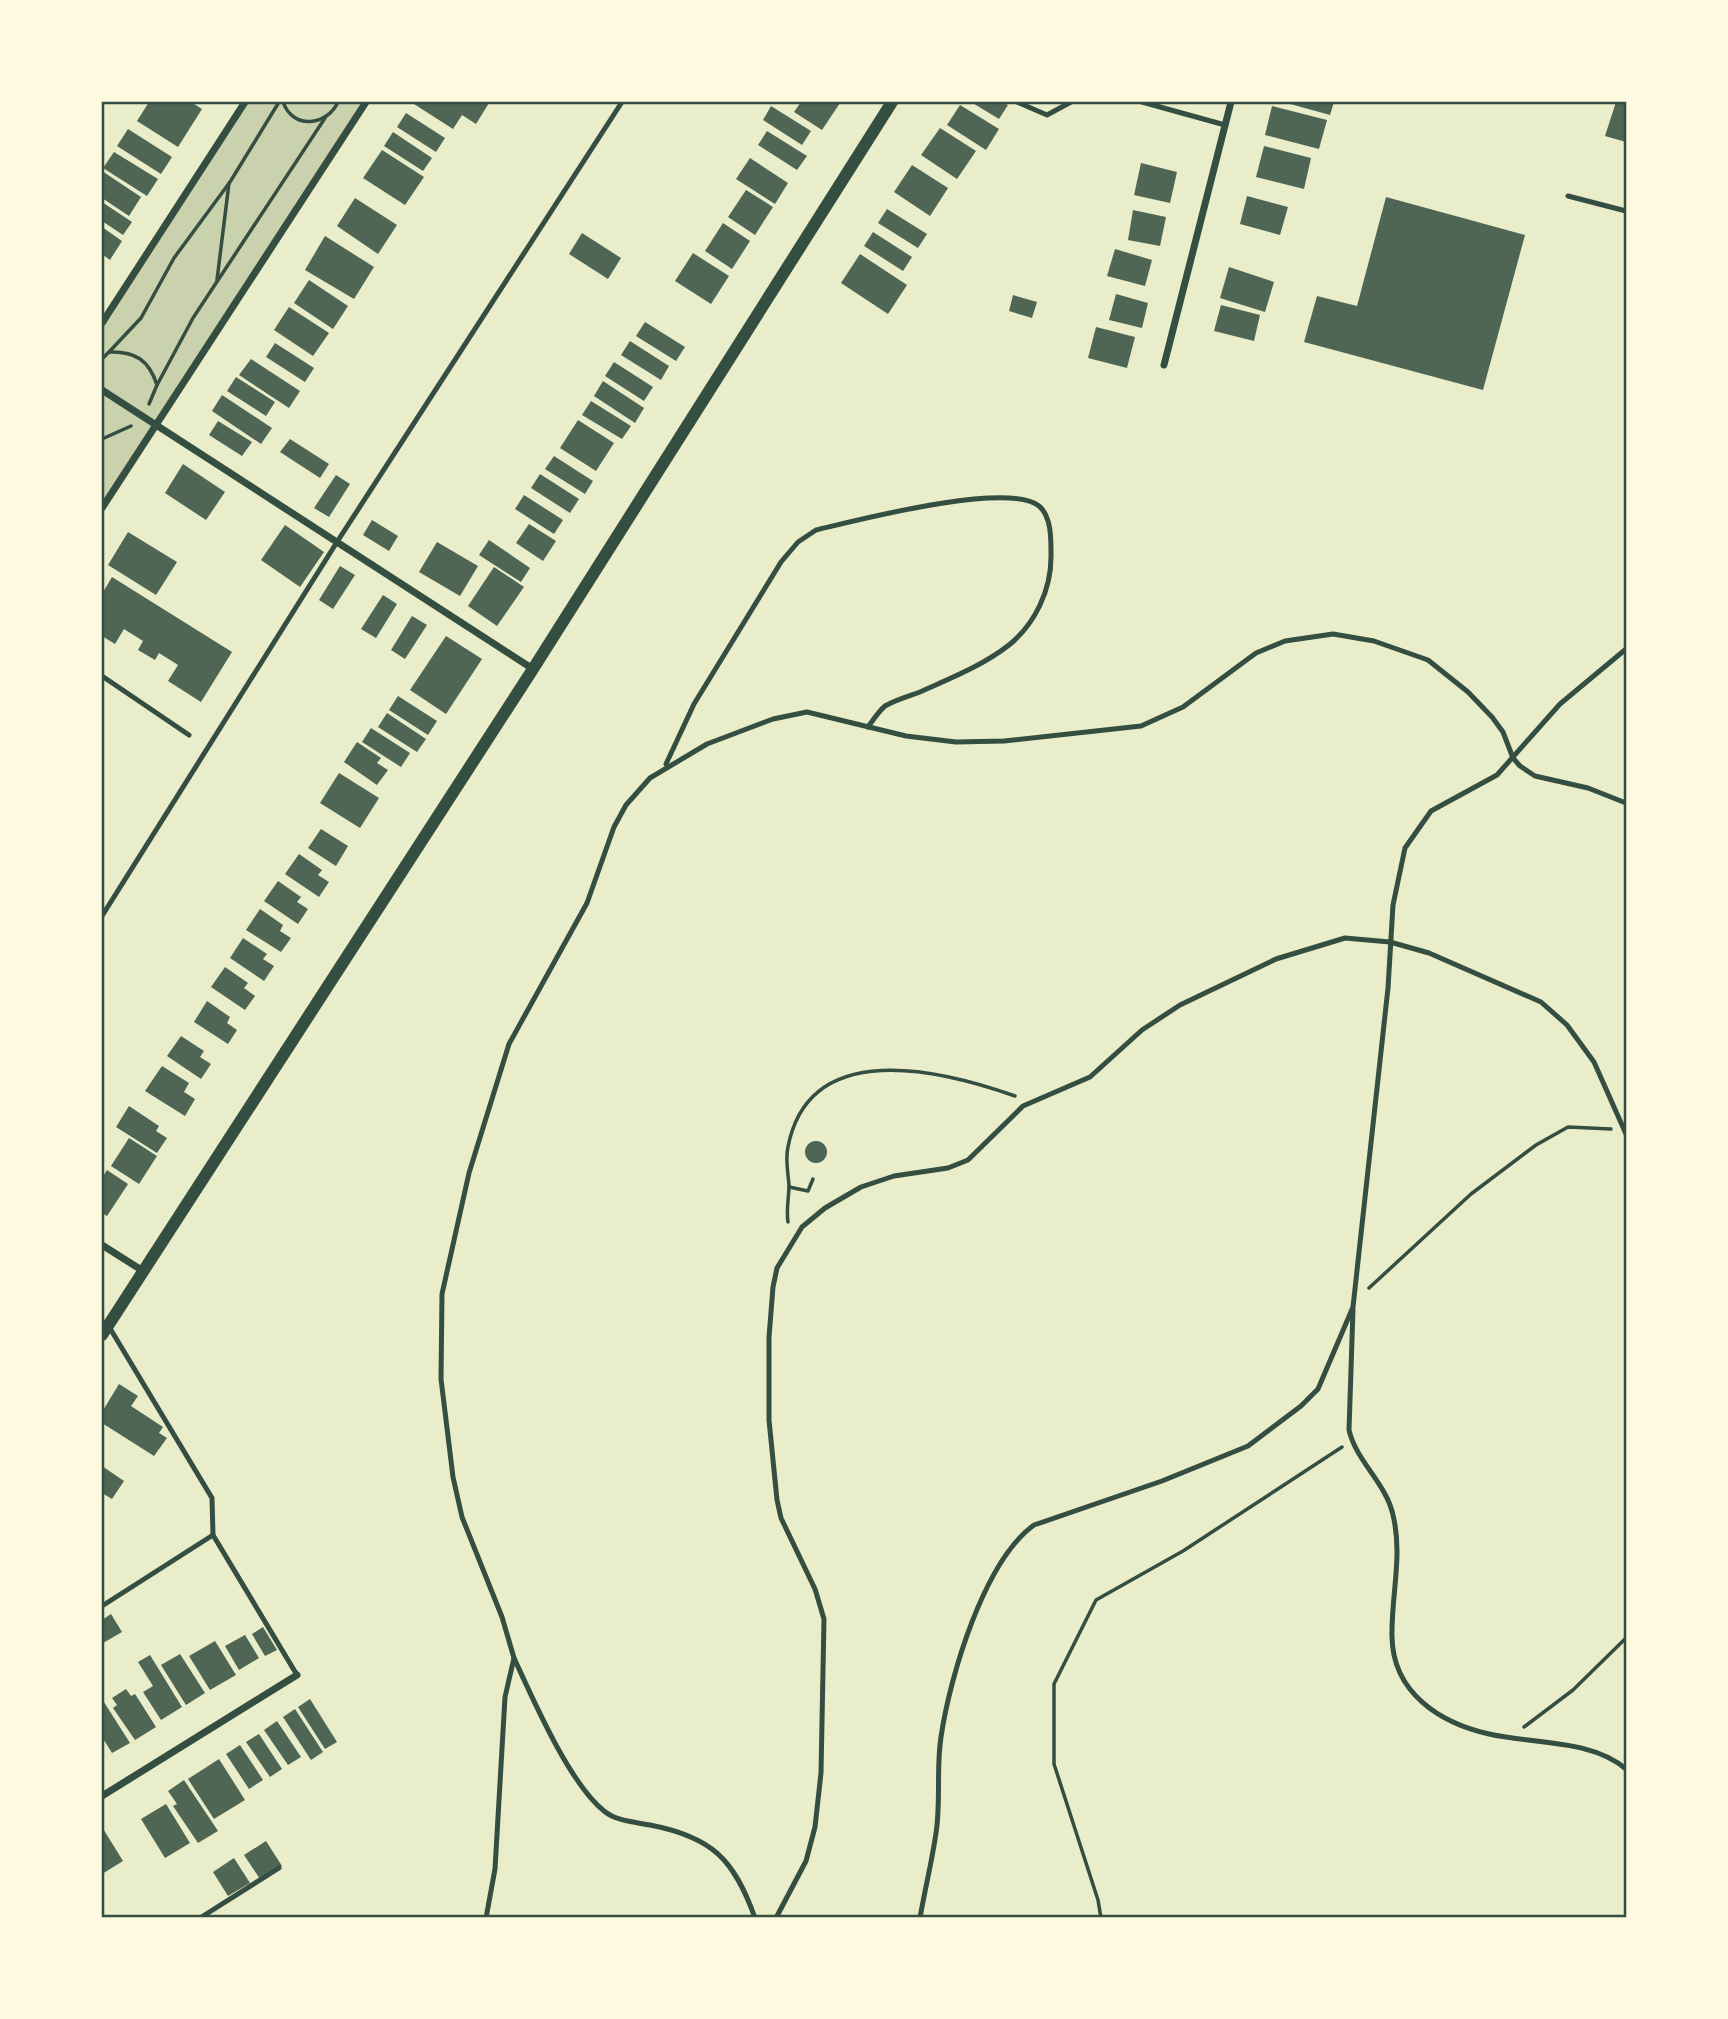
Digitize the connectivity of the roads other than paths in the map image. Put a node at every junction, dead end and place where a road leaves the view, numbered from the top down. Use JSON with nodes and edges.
{"nodes":[{"id":1,"x":245,"y":102,"type":"edge"},
{"id":2,"x":366,"y":102,"type":"edge"},
{"id":3,"x":622,"y":102,"type":"edge"},
{"id":4,"x":892,"y":102,"type":"edge"},
{"id":5,"x":1017,"y":102,"type":"edge"},
{"id":6,"x":1070,"y":102,"type":"edge"},
{"id":7,"x":1142,"y":102,"type":"edge"},
{"id":8,"x":1170,"y":102,"type":"edge"},
{"id":9,"x":1231,"y":102,"type":"edge"},
{"id":10,"x":1167,"y":108,"type":"junction"},
{"id":11,"x":1225,"y":125,"type":"junction"},
{"id":12,"x":1568,"y":196,"type":"dead end"},
{"id":13,"x":1626,"y":211,"type":"edge"},
{"id":14,"x":102,"y":323,"type":"edge"},
{"id":15,"x":1164,"y":365,"type":"dead end"},
{"id":16,"x":102,"y":390,"type":"edge"},
{"id":17,"x":155,"y":425,"type":"junction"},
{"id":18,"x":102,"y":508,"type":"edge"},
{"id":19,"x":337,"y":542,"type":"junction"},
{"id":20,"x":1626,"y":649,"type":"edge"},
{"id":21,"x":533,"y":668,"type":"junction"},
{"id":22,"x":102,"y":676,"type":"edge"},
{"id":23,"x":868,"y":727,"type":"junction"},
{"id":24,"x":189,"y":735,"type":"dead end"},
{"id":25,"x":1513,"y":758,"type":"junction"},
{"id":26,"x":665,"y":766,"type":"junction"},
{"id":27,"x":1626,"y":803,"type":"edge"},
{"id":28,"x":102,"y":916,"type":"edge"},
{"id":29,"x":1390,"y":942,"type":"junction"},
{"id":30,"x":1625,"y":1132,"type":"edge"},
{"id":31,"x":102,"y":1244,"type":"edge"},
{"id":32,"x":144,"y":1271,"type":"junction"},
{"id":33,"x":1353,"y":1304,"type":"junction"},
{"id":34,"x":105,"y":1330,"type":"edge"},
{"id":35,"x":214,"y":1535,"type":"junction"},
{"id":36,"x":102,"y":1606,"type":"edge"},
{"id":37,"x":513,"y":1658,"type":"junction"},
{"id":38,"x":297,"y":1675,"type":"joint"},
{"id":39,"x":1626,"y":1769,"type":"edge"},
{"id":40,"x":102,"y":1796,"type":"edge"},
{"id":41,"x":279,"y":1868,"type":"dead end"},
{"id":42,"x":200,"y":1917,"type":"edge"},
{"id":43,"x":486,"y":1917,"type":"edge"},
{"id":44,"x":755,"y":1917,"type":"edge"},
{"id":45,"x":776,"y":1917,"type":"edge"},
{"id":46,"x":920,"y":1917,"type":"edge"}],
"edges":[{"from":1,"to":14,"type":"street"},
{"from":2,"to":17,"type":"street"},
{"from":3,"to":19,"type":"lane"},
{"from":4,"to":21,"type":"street"},
{"from":5,"to":6,"type":"lane"},
{"from":7,"to":10,"type":"lane"},
{"from":8,"to":10,"type":"lane"},
{"from":9,"to":11,"type":"street"},
{"from":10,"to":11,"type":"lane"},
{"from":11,"to":15,"type":"street"},
{"from":12,"to":13,"type":"lane"},
{"from":16,"to":17,"type":"street"},
{"from":17,"to":18,"type":"street"},
{"from":17,"to":19,"type":"street"},
{"from":19,"to":21,"type":"street"},
{"from":19,"to":28,"type":"lane"},
{"from":20,"to":25,"type":"lane"},
{"from":21,"to":32,"type":"street"},
{"from":22,"to":24,"type":"lane"},
{"from":23,"to":25,"type":"lane"},
{"from":23,"to":26,"type":"lane"},
{"from":23,"to":26,"type":"lane"},
{"from":25,"to":27,"type":"lane"},
{"from":25,"to":29,"type":"lane"},
{"from":26,"to":37,"type":"lane"},
{"from":29,"to":30,"type":"lane"},
{"from":29,"to":33,"type":"lane"},
{"from":29,"to":45,"type":"lane"},
{"from":31,"to":32,"type":"street"},
{"from":32,"to":34,"type":"street"},
{"from":33,"to":39,"type":"lane"},
{"from":33,"to":46,"type":"lane"},
{"from":34,"to":35,"type":"lane"},
{"from":35,"to":36,"type":"lane"},
{"from":35,"to":38,"type":"lane"},
{"from":37,"to":43,"type":"lane"},
{"from":37,"to":44,"type":"lane"},
{"from":38,"to":40,"type":"street"},
{"from":41,"to":42,"type":"lane"}]}
